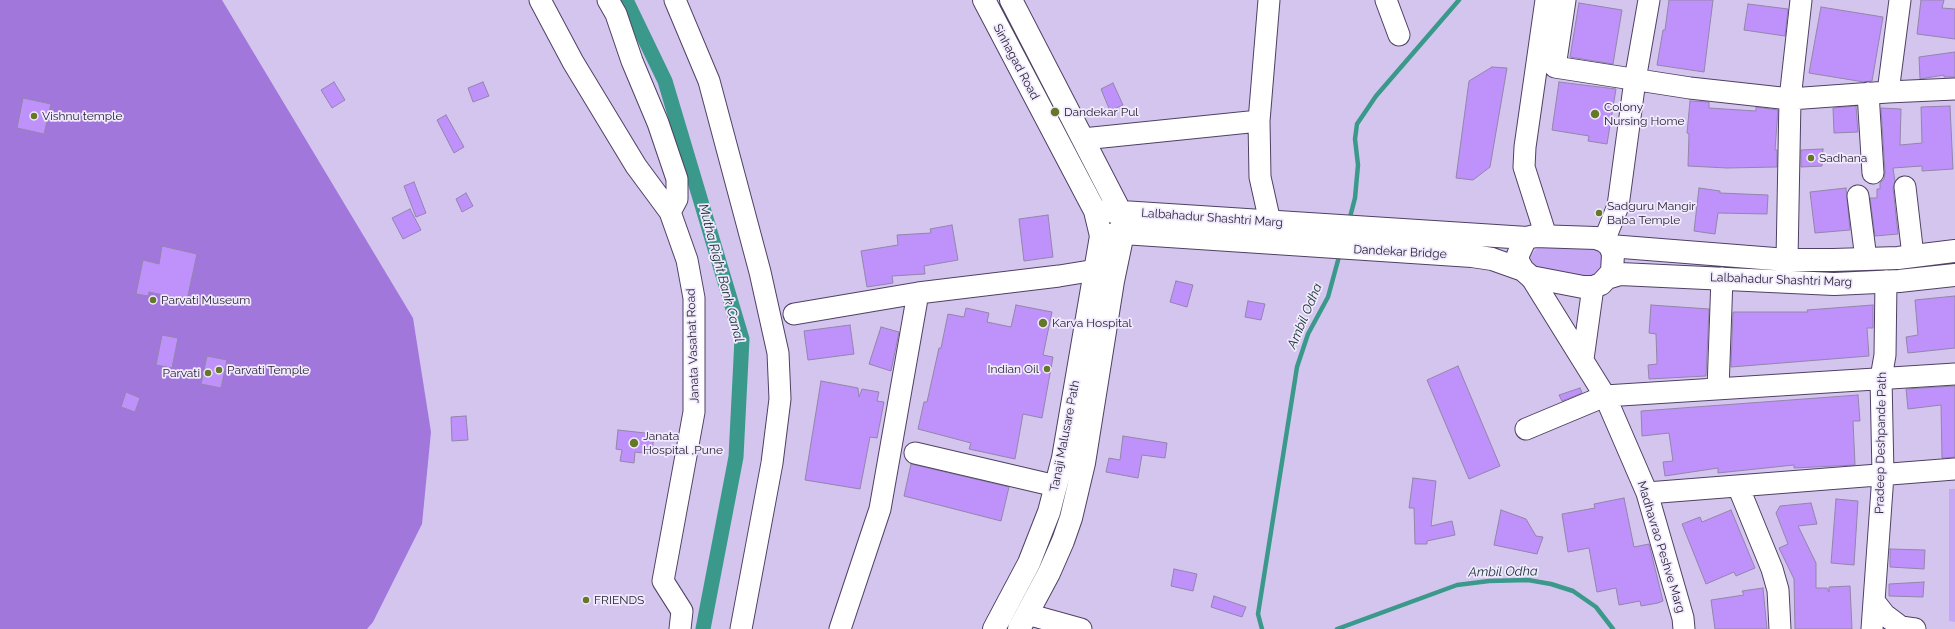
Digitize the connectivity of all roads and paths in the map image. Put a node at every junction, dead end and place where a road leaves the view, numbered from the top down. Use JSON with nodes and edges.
{"nodes":[{"id":1,"x":540,"y":0,"type":"edge"},
{"id":2,"x":608,"y":0,"type":"edge"},
{"id":3,"x":675,"y":0,"type":"edge"},
{"id":4,"x":984,"y":0,"type":"edge"},
{"id":5,"x":1011,"y":0,"type":"edge"},
{"id":6,"x":1269,"y":0,"type":"edge"},
{"id":7,"x":1386,"y":0,"type":"edge"},
{"id":8,"x":1546,"y":0,"type":"edge"},
{"id":9,"x":1565,"y":0,"type":"edge"},
{"id":10,"x":1649,"y":0,"type":"edge"},
{"id":11,"x":1801,"y":0,"type":"edge"},
{"id":12,"x":1900,"y":0,"type":"edge"},
{"id":13,"x":1398,"y":35,"type":"dead end"},
{"id":14,"x":1635,"y":80,"type":"junction"},
{"id":15,"x":1955,"y":89,"type":"edge"},
{"id":16,"x":1878,"y":92,"type":"junction"},
{"id":17,"x":1790,"y":99,"type":"junction"},
{"id":18,"x":1259,"y":121,"type":"junction"},
{"id":19,"x":1083,"y":140,"type":"junction"},
{"id":20,"x":1873,"y":173,"type":"dead end"},
{"id":21,"x":1905,"y":187,"type":"dead end"},
{"id":22,"x":1858,"y":196,"type":"dead end"},
{"id":23,"x":1095,"y":211,"type":"junction"},
{"id":24,"x":1120,"y":211,"type":"junction"},
{"id":25,"x":670,"y":212,"type":"junction"},
{"id":26,"x":1270,"y":222,"type":"junction"},
{"id":27,"x":1328,"y":226,"type":"joint"},
{"id":28,"x":1123,"y":233,"type":"junction"},
{"id":29,"x":1100,"y":234,"type":"junction"},
{"id":30,"x":1537,"y":237,"type":"junction"},
{"id":31,"x":1607,"y":244,"type":"junction"},
{"id":32,"x":1327,"y":248,"type":"joint"},
{"id":33,"x":1955,"y":251,"type":"edge"},
{"id":34,"x":1913,"y":256,"type":"junction"},
{"id":35,"x":1866,"y":259,"type":"junction"},
{"id":36,"x":1787,"y":260,"type":"junction"},
{"id":37,"x":1096,"y":270,"type":"junction"},
{"id":38,"x":1527,"y":273,"type":"junction"},
{"id":39,"x":1955,"y":274,"type":"edge"},
{"id":40,"x":1722,"y":278,"type":"junction"},
{"id":41,"x":1886,"y":281,"type":"junction"},
{"id":42,"x":1600,"y":283,"type":"junction"},
{"id":43,"x":918,"y":293,"type":"junction"},
{"id":44,"x":794,"y":314,"type":"dead end"},
{"id":45,"x":1583,"y":359,"type":"junction"},
{"id":46,"x":1955,"y":374,"type":"edge"},
{"id":47,"x":1881,"y":378,"type":"junction"},
{"id":48,"x":1718,"y":389,"type":"junction"},
{"id":49,"x":1605,"y":396,"type":"junction"},
{"id":50,"x":1069,"y":421,"type":"junction"},
{"id":51,"x":1091,"y":425,"type":"junction"},
{"id":52,"x":1526,"y":429,"type":"dead end"},
{"id":53,"x":916,"y":453,"type":"dead end"},
{"id":54,"x":1955,"y":469,"type":"edge"},
{"id":55,"x":1883,"y":475,"type":"junction"},
{"id":56,"x":1056,"y":486,"type":"junction"},
{"id":57,"x":1738,"y":486,"type":"junction"},
{"id":58,"x":1647,"y":493,"type":"junction"},
{"id":59,"x":1874,"y":601,"type":"junction"},
{"id":60,"x":1023,"y":622,"type":"edge"},
{"id":61,"x":680,"y":629,"type":"edge"},
{"id":62,"x":741,"y":629,"type":"edge"},
{"id":63,"x":840,"y":629,"type":"edge"},
{"id":64,"x":994,"y":629,"type":"edge"},
{"id":65,"x":1081,"y":629,"type":"edge"},
{"id":66,"x":1684,"y":629,"type":"edge"},
{"id":67,"x":1780,"y":629,"type":"edge"},
{"id":68,"x":1872,"y":629,"type":"edge"},
{"id":69,"x":1915,"y":629,"type":"edge"}],
"edges":[{"from":1,"to":25,"type":"street","name":"Janata Vasahat Road"},
{"from":2,"to":25,"type":"street"},
{"from":3,"to":62,"type":"street"},
{"from":4,"to":23,"type":"main road","name":"Sinhagad Road"},
{"from":5,"to":19,"type":"main road","name":"Sinhagad Road"},
{"from":6,"to":18,"type":"street"},
{"from":7,"to":13,"type":"street"},
{"from":8,"to":30,"type":"street"},
{"from":9,"to":14,"type":"street"},
{"from":10,"to":14,"type":"street"},
{"from":11,"to":17,"type":"street"},
{"from":12,"to":16,"type":"street"},
{"from":14,"to":17,"type":"street"},
{"from":14,"to":31,"type":"street"},
{"from":15,"to":16,"type":"street"},
{"from":16,"to":17,"type":"street"},
{"from":16,"to":20,"type":"street"},
{"from":17,"to":36,"type":"street"},
{"from":18,"to":19,"type":"street"},
{"from":18,"to":26,"type":"street"},
{"from":19,"to":24,"type":"main road","name":"Sinhagad Road"},
{"from":21,"to":34,"type":"street"},
{"from":22,"to":35,"type":"street"},
{"from":23,"to":24,"type":"main road","name":"Lalbahadur Shashtri Marg"},
{"from":23,"to":29,"type":"main road","name":"Sinhagad Road"},
{"from":24,"to":26,"type":"main road","name":"Lalbahadur Shashtri Marg"},
{"from":24,"to":28,"type":"main road","name":"Sinhagad Road"},
{"from":25,"to":61,"type":"street","name":"Janata Vasahat Road"},
{"from":26,"to":27,"type":"main road","name":"Lalbahadur Shashtri Marg"},
{"from":27,"to":30,"type":"main road","name":"Dandekar Bridge"},
{"from":28,"to":29,"type":"main road","name":"Lalbahadur Shashtri Marg"},
{"from":28,"to":32,"type":"main road","name":"Lalbahadur Shashtri Marg"},
{"from":28,"to":51,"type":"main road","name":"Tanaji Malusare Path"},
{"from":29,"to":37,"type":"main road","name":"Tanaji Malusare Path"},
{"from":30,"to":31,"type":"main road","name":"Lalbahadur Shashtri Marg"},
{"from":30,"to":38,"type":"main road"},
{"from":31,"to":36,"type":"main road","name":"Lalbahadur Shashtri Marg"},
{"from":31,"to":42,"type":"main road"},
{"from":32,"to":38,"type":"main road","name":"Dandekar Bridge"},
{"from":33,"to":34,"type":"main road","name":"Lalbahadur Shashtri Marg"},
{"from":34,"to":35,"type":"main road","name":"Lalbahadur Shashtri Marg"},
{"from":35,"to":36,"type":"main road","name":"Lalbahadur Shashtri Marg"},
{"from":37,"to":43,"type":"street"},
{"from":37,"to":50,"type":"main road","name":"Tanaji Malusare Path"},
{"from":38,"to":42,"type":"main road","name":"Lalbahadur Shashtri Marg"},
{"from":38,"to":45,"type":"street","name":"Madhavrao Peshve Marg"},
{"from":39,"to":41,"type":"main road","name":"Lalbahadur Shashtri Marg"},
{"from":40,"to":41,"type":"main road","name":"Lalbahadur Shashtri Marg"},
{"from":40,"to":42,"type":"main road","name":"Lalbahadur Shashtri Marg"},
{"from":40,"to":48,"type":"street"},
{"from":41,"to":47,"type":"street","name":"Pradeep Deshpande Path"},
{"from":42,"to":45,"type":"street"},
{"from":43,"to":44,"type":"street"},
{"from":43,"to":63,"type":"street"},
{"from":45,"to":49,"type":"street","name":"Madhavrao Peshve Marg"},
{"from":46,"to":47,"type":"street"},
{"from":47,"to":48,"type":"street"},
{"from":47,"to":55,"type":"street","name":"Pradeep Deshpande Path"},
{"from":48,"to":49,"type":"street"},
{"from":49,"to":52,"type":"street"},
{"from":49,"to":58,"type":"street","name":"Madhavrao Peshve Marg"},
{"from":50,"to":51,"type":"main road"},
{"from":50,"to":56,"type":"main road","name":"Tanaji Malusare Path"},
{"from":51,"to":60,"type":"main road","name":"Tanaji Malusare Path"},
{"from":53,"to":56,"type":"street"},
{"from":54,"to":55,"type":"street"},
{"from":55,"to":57,"type":"street"},
{"from":55,"to":59,"type":"street","name":"Pradeep Deshpande Path"},
{"from":56,"to":64,"type":"main road","name":"Tanaji Malusare Path"},
{"from":57,"to":58,"type":"street"},
{"from":57,"to":67,"type":"street"},
{"from":58,"to":66,"type":"street","name":"Madhavrao Peshve Marg"},
{"from":59,"to":68,"type":"street","name":"Pradeep Deshpande Path"},
{"from":59,"to":69,"type":"street"},
{"from":60,"to":65,"type":"street"}]}
